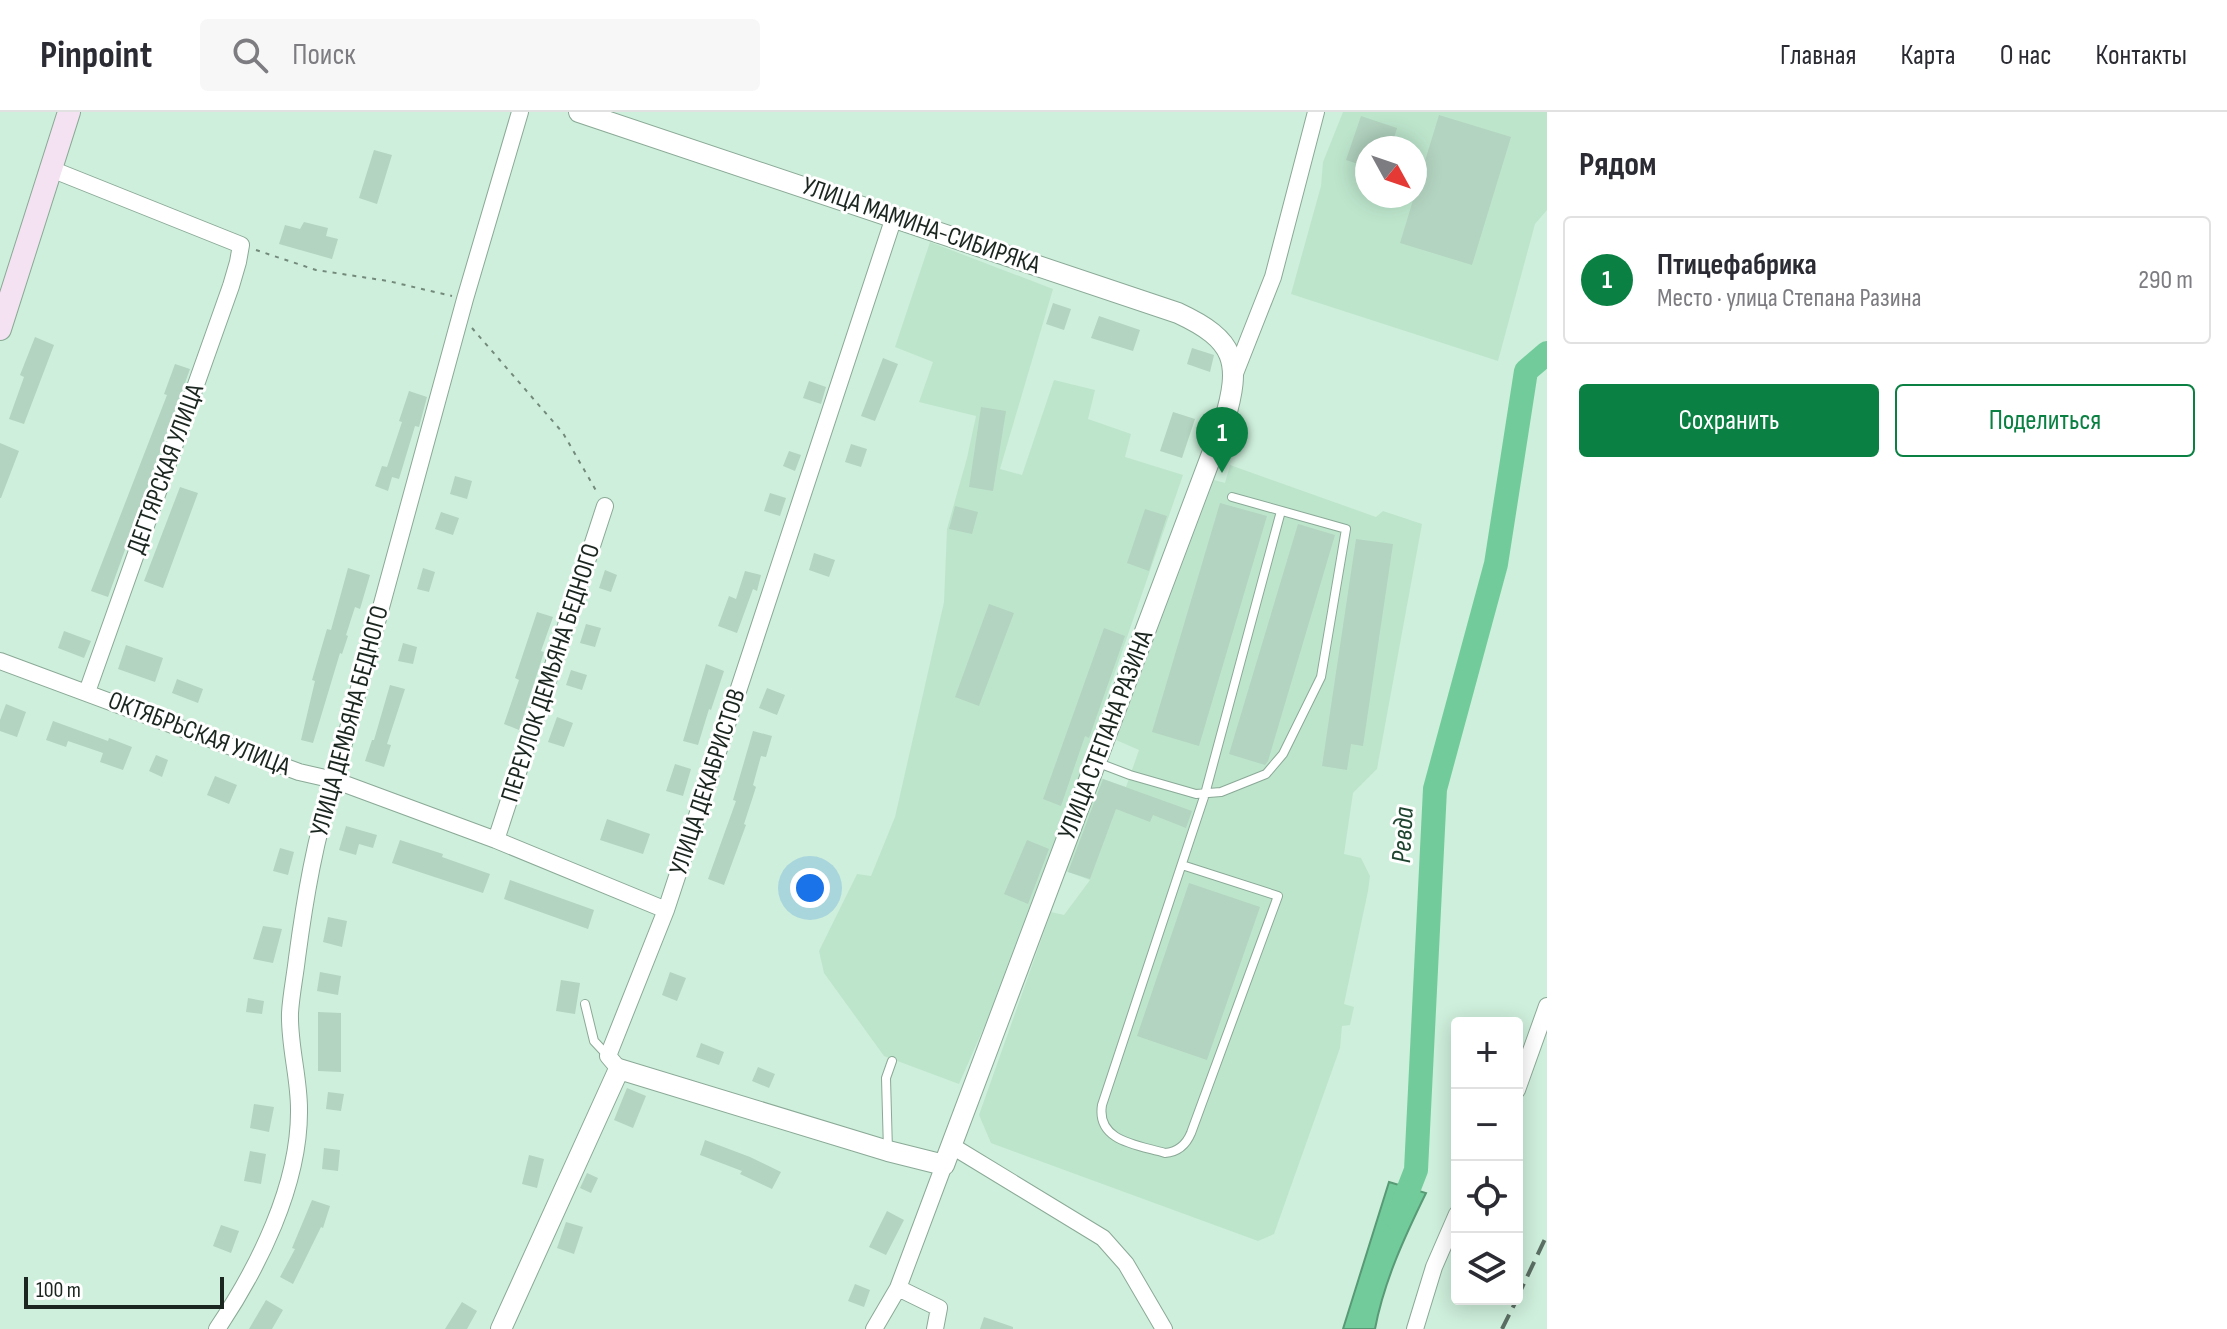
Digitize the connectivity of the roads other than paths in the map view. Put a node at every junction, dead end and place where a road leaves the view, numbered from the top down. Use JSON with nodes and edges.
{"nodes":[{"id":1,"x":69,"y":112,"type":"edge"},
{"id":2,"x":520,"y":112,"type":"edge"},
{"id":3,"x":579,"y":112,"type":"edge"},
{"id":4,"x":1316,"y":112,"type":"edge"},
{"id":5,"x":51,"y":169,"type":"junction"},
{"id":6,"x":894,"y":217,"type":"junction"},
{"id":7,"x":0,"y":329,"type":"edge"},
{"id":8,"x":1234,"y":376,"type":"junction"},
{"id":9,"x":1232,"y":497,"type":"dead end"},
{"id":10,"x":605,"y":506,"type":"road end"},
{"id":11,"x":1281,"y":511,"type":"junction"},
{"id":12,"x":0,"y":661,"type":"edge"},
{"id":13,"x":87,"y":692,"type":"junction"},
{"id":14,"x":1096,"y":762,"type":"junction"},
{"id":15,"x":334,"y":780,"type":"junction"},
{"id":16,"x":1205,"y":794,"type":"junction"},
{"id":17,"x":496,"y":840,"type":"junction"},
{"id":18,"x":1182,"y":865,"type":"junction"},
{"id":19,"x":666,"y":910,"type":"junction"},
{"id":20,"x":585,"y":1004,"type":"dead end"},
{"id":21,"x":1547,"y":1006,"type":"edge"},
{"id":22,"x":892,"y":1061,"type":"dead end"},
{"id":23,"x":614,"y":1063,"type":"junction"},
{"id":24,"x":1517,"y":1089,"type":"edge"},
{"id":25,"x":888,"y":1151,"type":"junction"},
{"id":26,"x":948,"y":1155,"type":"junction"},
{"id":27,"x":1451,"y":1228,"type":"edge"},
{"id":28,"x":898,"y":1288,"type":"junction"},
{"id":29,"x":217,"y":1329,"type":"edge"},
{"id":30,"x":501,"y":1329,"type":"edge"},
{"id":31,"x":874,"y":1329,"type":"edge"},
{"id":32,"x":935,"y":1329,"type":"edge"},
{"id":33,"x":1164,"y":1329,"type":"edge"},
{"id":34,"x":1415,"y":1329,"type":"edge"}],
"edges":[{"from":1,"to":5,"type":"main road"},
{"from":2,"to":15,"type":"street","name":"УЛИЦА ДЕМЬЯНА БЕДНОГО"},
{"from":3,"to":6,"type":"street","name":"УЛИЦА МАМИНА-СИБИРЯКА"},
{"from":4,"to":8,"type":"street","name":"УЛИЦА СТЕПАНА РАЗИНА"},
{"from":5,"to":7,"type":"main road"},
{"from":5,"to":13,"type":"street","name":"ДЕГТЯРСКАЯ УЛИЦА"},
{"from":6,"to":8,"type":"street","name":"УЛИЦА МАМИНА-СИБИРЯКА"},
{"from":6,"to":19,"type":"street","name":"УЛИЦА ДЕКАБРИСТОВ"},
{"from":8,"to":14,"type":"street","name":"УЛИЦА СТЕПАНА РАЗИНА"},
{"from":9,"to":11,"type":"lane"},
{"from":10,"to":17,"type":"street","name":"ПЕРЕУЛОК ДЕМЬЯНА БЕДНОГО"},
{"from":11,"to":16,"type":"lane"},
{"from":11,"to":16,"type":"lane"},
{"from":12,"to":13,"type":"street","name":"ОКТЯБРЬСКАЯ УЛИЦА"},
{"from":13,"to":15,"type":"street","name":"ОКТЯБРЬСКАЯ УЛИЦА"},
{"from":14,"to":16,"type":"lane"},
{"from":14,"to":26,"type":"street","name":"УЛИЦА СТЕПАНА РАЗИНА"},
{"from":15,"to":17,"type":"street","name":"ОКТЯБРЬСКАЯ УЛИЦА"},
{"from":15,"to":29,"type":"street","name":"УЛИЦА ДЕМЬЯНА БЕДНОГО"},
{"from":16,"to":18,"type":"lane"},
{"from":17,"to":19,"type":"street","name":"ОКТЯБРЬСКАЯ УЛИЦА"},
{"from":18,"to":18,"type":"lane"},
{"from":19,"to":23,"type":"street","name":"УЛИЦА ДЕКАБРИСТОВ"},
{"from":20,"to":23,"type":"lane"},
{"from":21,"to":24,"type":"street"},
{"from":22,"to":25,"type":"lane"},
{"from":23,"to":25,"type":"street"},
{"from":23,"to":30,"type":"street","name":"УЛИЦА ДЕКАБРИСТОВ"},
{"from":25,"to":26,"type":"street"},
{"from":26,"to":28,"type":"street","name":"УЛИЦА СТЕПАНА РАЗИНА"},
{"from":26,"to":33,"type":"street"},
{"from":27,"to":34,"type":"street"},
{"from":28,"to":31,"type":"street","name":"УЛИЦА СТЕПАНА РАЗИНА"},
{"from":28,"to":32,"type":"street"}]}
